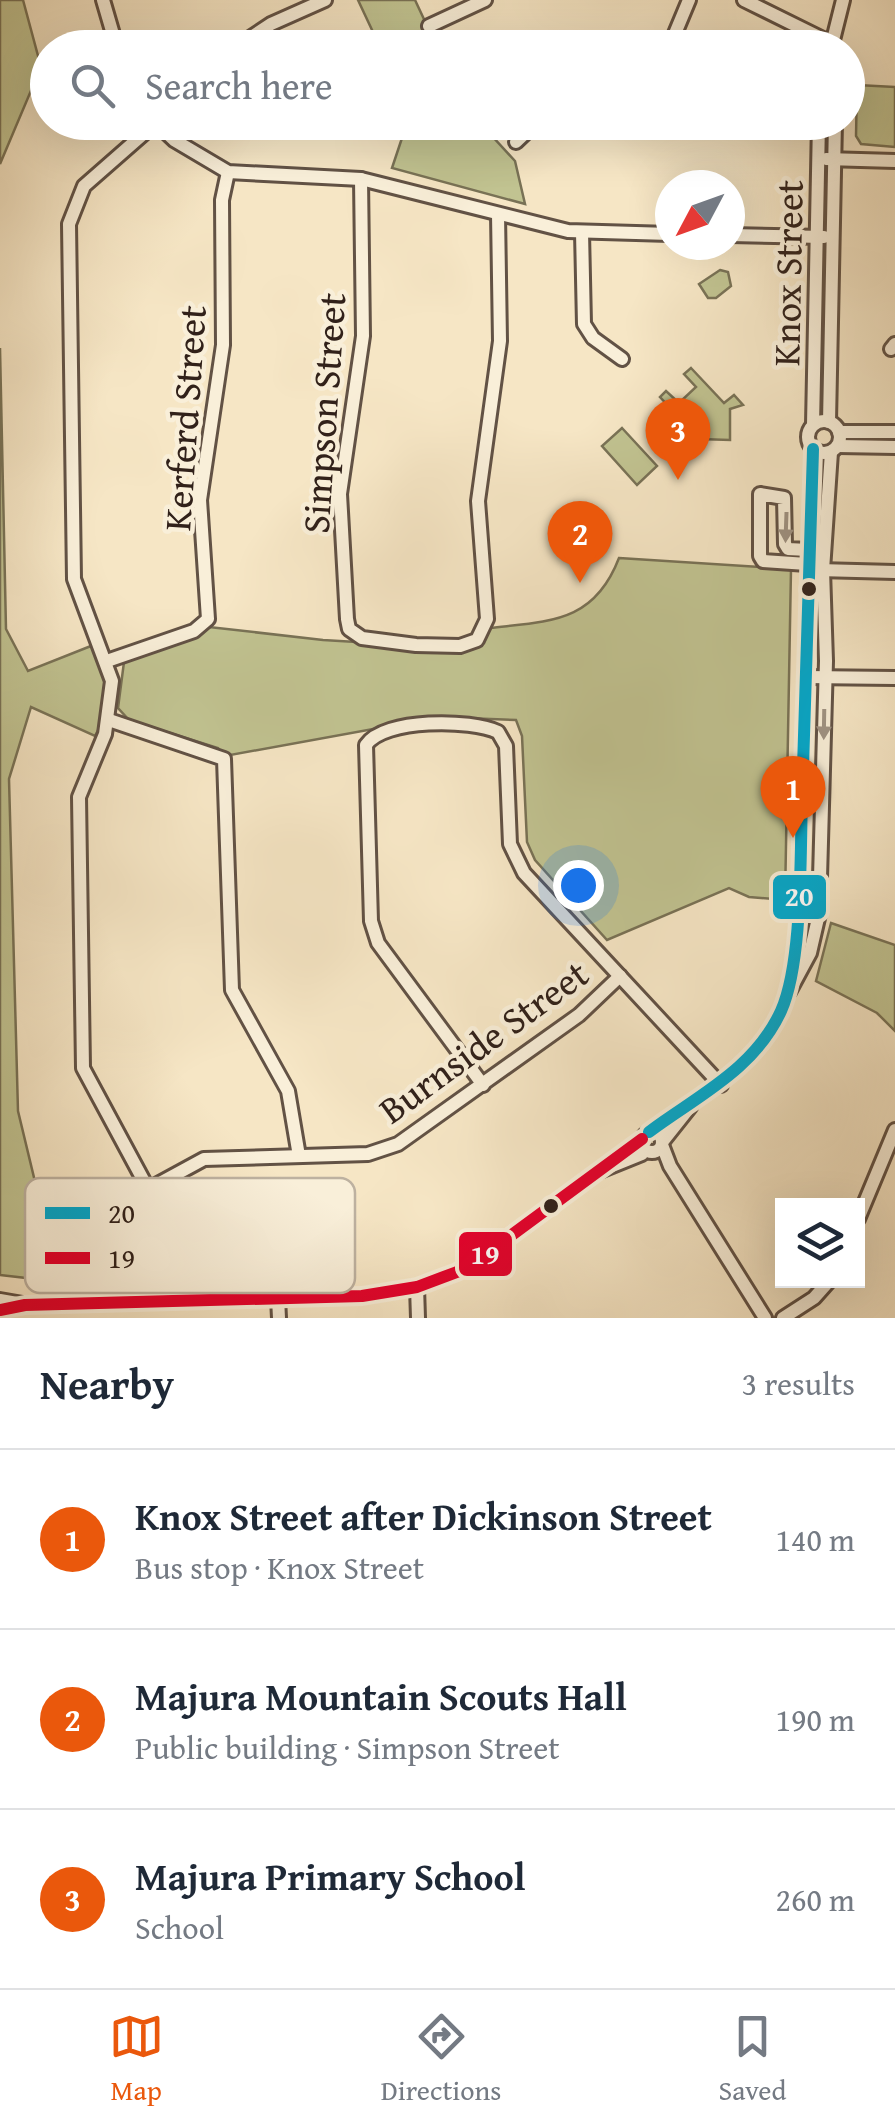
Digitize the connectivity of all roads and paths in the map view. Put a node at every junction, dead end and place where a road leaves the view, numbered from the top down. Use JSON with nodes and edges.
{"nodes":[{"id":1,"x":103,"y":0,"type":"edge"},
{"id":2,"x":326,"y":0,"type":"edge"},
{"id":3,"x":486,"y":0,"type":"edge"},
{"id":4,"x":689,"y":0,"type":"edge"},
{"id":5,"x":744,"y":0,"type":"edge"},
{"id":6,"x":843,"y":0,"type":"edge"},
{"id":7,"x":429,"y":26,"type":"dead end"},
{"id":8,"x":111,"y":30,"type":"edge"},
{"id":9,"x":262,"y":30,"type":"edge"},
{"id":10,"x":676,"y":30,"type":"edge"},
{"id":11,"x":801,"y":30,"type":"edge"},
{"id":12,"x":836,"y":30,"type":"edge"},
{"id":13,"x":137,"y":140,"type":"edge"},
{"id":14,"x":181,"y":140,"type":"edge"},
{"id":15,"x":823,"y":140,"type":"edge"},
{"id":16,"x":831,"y":140,"type":"edge"},
{"id":17,"x":826,"y":159,"type":"junction"},
{"id":18,"x":895,"y":160,"type":"edge"},
{"id":19,"x":228,"y":172,"type":"junction"},
{"id":20,"x":361,"y":179,"type":"junction"},
{"id":21,"x":498,"y":214,"type":"junction"},
{"id":22,"x":582,"y":232,"type":"junction"},
{"id":23,"x":655,"y":234,"type":"edge"},
{"id":24,"x":745,"y":235,"type":"edge"},
{"id":25,"x":825,"y":237,"type":"junction"},
{"id":26,"x":622,"y":359,"type":"dead end"},
{"id":27,"x":813,"y":425,"type":"junction"},
{"id":28,"x":895,"y":432,"type":"edge"},
{"id":29,"x":834,"y":438,"type":"junction"},
{"id":30,"x":895,"y":448,"type":"edge"},
{"id":31,"x":813,"y":450,"type":"junction"},
{"id":32,"x":808,"y":561,"type":"junction"},
{"id":33,"x":823,"y":570,"type":"junction"},
{"id":34,"x":895,"y":572,"type":"edge"},
{"id":35,"x":108,"y":661,"type":"junction"},
{"id":36,"x":824,"y":677,"type":"junction"},
{"id":37,"x":806,"y":678,"type":"junction"},
{"id":38,"x":895,"y":678,"type":"edge"},
{"id":39,"x":109,"y":720,"type":"junction"},
{"id":40,"x":620,"y":976,"type":"junction"},
{"id":41,"x":786,"y":997,"type":"junction"},
{"id":42,"x":483,"y":1085,"type":"junction"},
{"id":43,"x":721,"y":1085,"type":"junction"},
{"id":44,"x":895,"y":1130,"type":"edge"},
{"id":45,"x":653,"y":1143,"type":"junction"},
{"id":46,"x":299,"y":1156,"type":"junction"},
{"id":47,"x":142,"y":1178,"type":"edge"},
{"id":48,"x":170,"y":1178,"type":"edge"},
{"id":49,"x":865,"y":1202,"type":"edge"},
{"id":50,"x":417,"y":1287,"type":"junction"},
{"id":51,"x":823,"y":1288,"type":"edge"},
{"id":52,"x":198,"y":1293,"type":"edge"},
{"id":53,"x":278,"y":1298,"type":"junction"},
{"id":54,"x":0,"y":1300,"type":"edge"},
{"id":55,"x":200,"y":1300,"type":"junction"},
{"id":56,"x":138,"y":1302,"type":"junction"},
{"id":57,"x":25,"y":1304,"type":"junction"},
{"id":58,"x":0,"y":1310,"type":"edge"},
{"id":59,"x":55,"y":1311,"type":"edge"},
{"id":60,"x":139,"y":1318,"type":"edge"},
{"id":61,"x":279,"y":1318,"type":"edge"},
{"id":62,"x":418,"y":1318,"type":"edge"},
{"id":63,"x":765,"y":1318,"type":"edge"},
{"id":64,"x":783,"y":1318,"type":"edge"}],
"edges":[{"from":1,"to":8,"type":"street"},
{"from":2,"to":9,"type":"street"},
{"from":3,"to":7,"type":"street"},
{"from":4,"to":10,"type":"street"},
{"from":5,"to":11,"type":"street"},
{"from":6,"to":12,"type":"street"},
{"from":13,"to":35,"type":"street"},
{"from":14,"to":19,"type":"street"},
{"from":15,"to":17,"type":"street","name":"Knox Street"},
{"from":16,"to":17,"type":"street","name":"Knox Street"},
{"from":17,"to":18,"type":"street"},
{"from":17,"to":25,"type":"street","name":"Knox Street"},
{"from":19,"to":20,"type":"street"},
{"from":19,"to":35,"type":"street","name":"Kerferd Street"},
{"from":20,"to":21,"type":"street"},
{"from":20,"to":21,"type":"street","name":"Simpson Street"},
{"from":21,"to":22,"type":"street"},
{"from":22,"to":23,"type":"street"},
{"from":22,"to":26,"type":"street"},
{"from":24,"to":25,"type":"street"},
{"from":25,"to":27,"type":"street","name":"Knox Street"},
{"from":25,"to":29,"type":"street","name":"Knox Street"},
{"from":27,"to":29,"type":"street"},
{"from":27,"to":31,"type":"street","name":"Knox Street"},
{"from":28,"to":29,"type":"street"},
{"from":29,"to":30,"type":"street"},
{"from":29,"to":31,"type":"street"},
{"from":29,"to":33,"type":"street","name":"Knox Street"},
{"from":31,"to":32,"type":"street","name":"Knox Street"},
{"from":32,"to":32,"type":"street","one_way":true},
{"from":32,"to":33,"type":"street"},
{"from":32,"to":37,"type":"street","name":"Knox Street"},
{"from":33,"to":34,"type":"street"},
{"from":33,"to":36,"type":"street","name":"Knox Street"},
{"from":35,"to":39,"type":"street"},
{"from":36,"to":37,"type":"street"},
{"from":36,"to":38,"type":"street"},
{"from":36,"to":41,"type":"street","name":"Knox Street","one_way":true},
{"from":37,"to":41,"type":"street","name":"Knox Street"},
{"from":39,"to":46,"type":"street"},
{"from":39,"to":47,"type":"street"},
{"from":40,"to":42,"type":"street","name":"Burnside Street"},
{"from":40,"to":42,"type":"street"},
{"from":40,"to":43,"type":"street"},
{"from":41,"to":43,"type":"street","name":"Knox Street"},
{"from":42,"to":46,"type":"street","name":"Burnside Street"},
{"from":43,"to":45,"type":"street","name":"Knox Street"},
{"from":44,"to":49,"type":"street"},
{"from":45,"to":50,"type":"street","name":"Knox Street"},
{"from":45,"to":63,"type":"street"},
{"from":46,"to":48,"type":"street","name":"Burnside Street"},
{"from":50,"to":53,"type":"street","name":"Knox Street"},
{"from":50,"to":62,"type":"street"},
{"from":51,"to":64,"type":"street"},
{"from":52,"to":55,"type":"street"},
{"from":53,"to":55,"type":"street","name":"Knox Street"},
{"from":53,"to":61,"type":"street"},
{"from":54,"to":57,"type":"street","name":"Knox Street"},
{"from":55,"to":56,"type":"street","name":"Knox Street"},
{"from":56,"to":59,"type":"street","name":"Knox Street"},
{"from":56,"to":60,"type":"street"},
{"from":57,"to":58,"type":"street","name":"Knox Street"},
{"from":57,"to":59,"type":"street","name":"Knox Street"}]}
